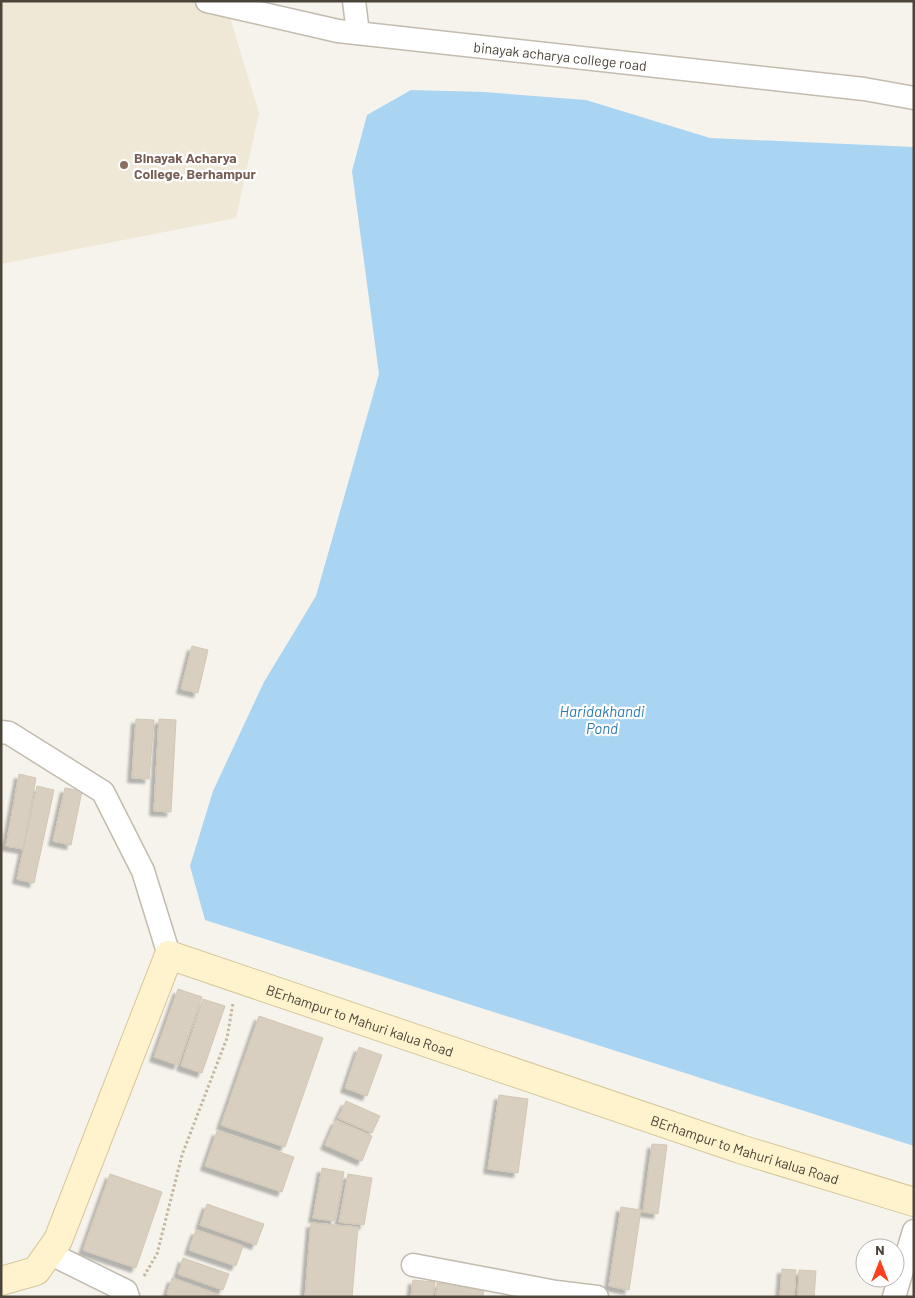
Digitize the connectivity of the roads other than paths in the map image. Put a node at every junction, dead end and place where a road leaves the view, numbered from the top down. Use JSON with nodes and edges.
{"nodes":[{"id":1,"x":207,"y":1,"type":"edge"},
{"id":2,"x":354,"y":1,"type":"edge"},
{"id":3,"x":358,"y":33,"type":"junction"},
{"id":4,"x":914,"y":98,"type":"edge"},
{"id":5,"x":1,"y":732,"type":"edge"},
{"id":6,"x":168,"y":956,"type":"junction"},
{"id":7,"x":914,"y":1202,"type":"edge"},
{"id":8,"x":914,"y":1231,"type":"edge"},
{"id":9,"x":49,"y":1253,"type":"junction"},
{"id":10,"x":413,"y":1265,"type":"dead end"},
{"id":11,"x":1,"y":1281,"type":"edge"},
{"id":12,"x":128,"y":1297,"type":"edge"},
{"id":13,"x":597,"y":1297,"type":"edge"},
{"id":14,"x":894,"y":1297,"type":"edge"}],
"edges":[{"from":1,"to":3,"type":"street","name":"binayak acharya college road"},
{"from":2,"to":3,"type":"street"},
{"from":3,"to":4,"type":"street","name":"binayak acharya college road"},
{"from":5,"to":6,"type":"street"},
{"from":6,"to":7,"type":"street","name":"BErhampur to Mahuri kalua Road"},
{"from":6,"to":9,"type":"street"},
{"from":8,"to":14,"type":"street"},
{"from":9,"to":11,"type":"street"},
{"from":9,"to":12,"type":"street"},
{"from":10,"to":13,"type":"street"}]}
